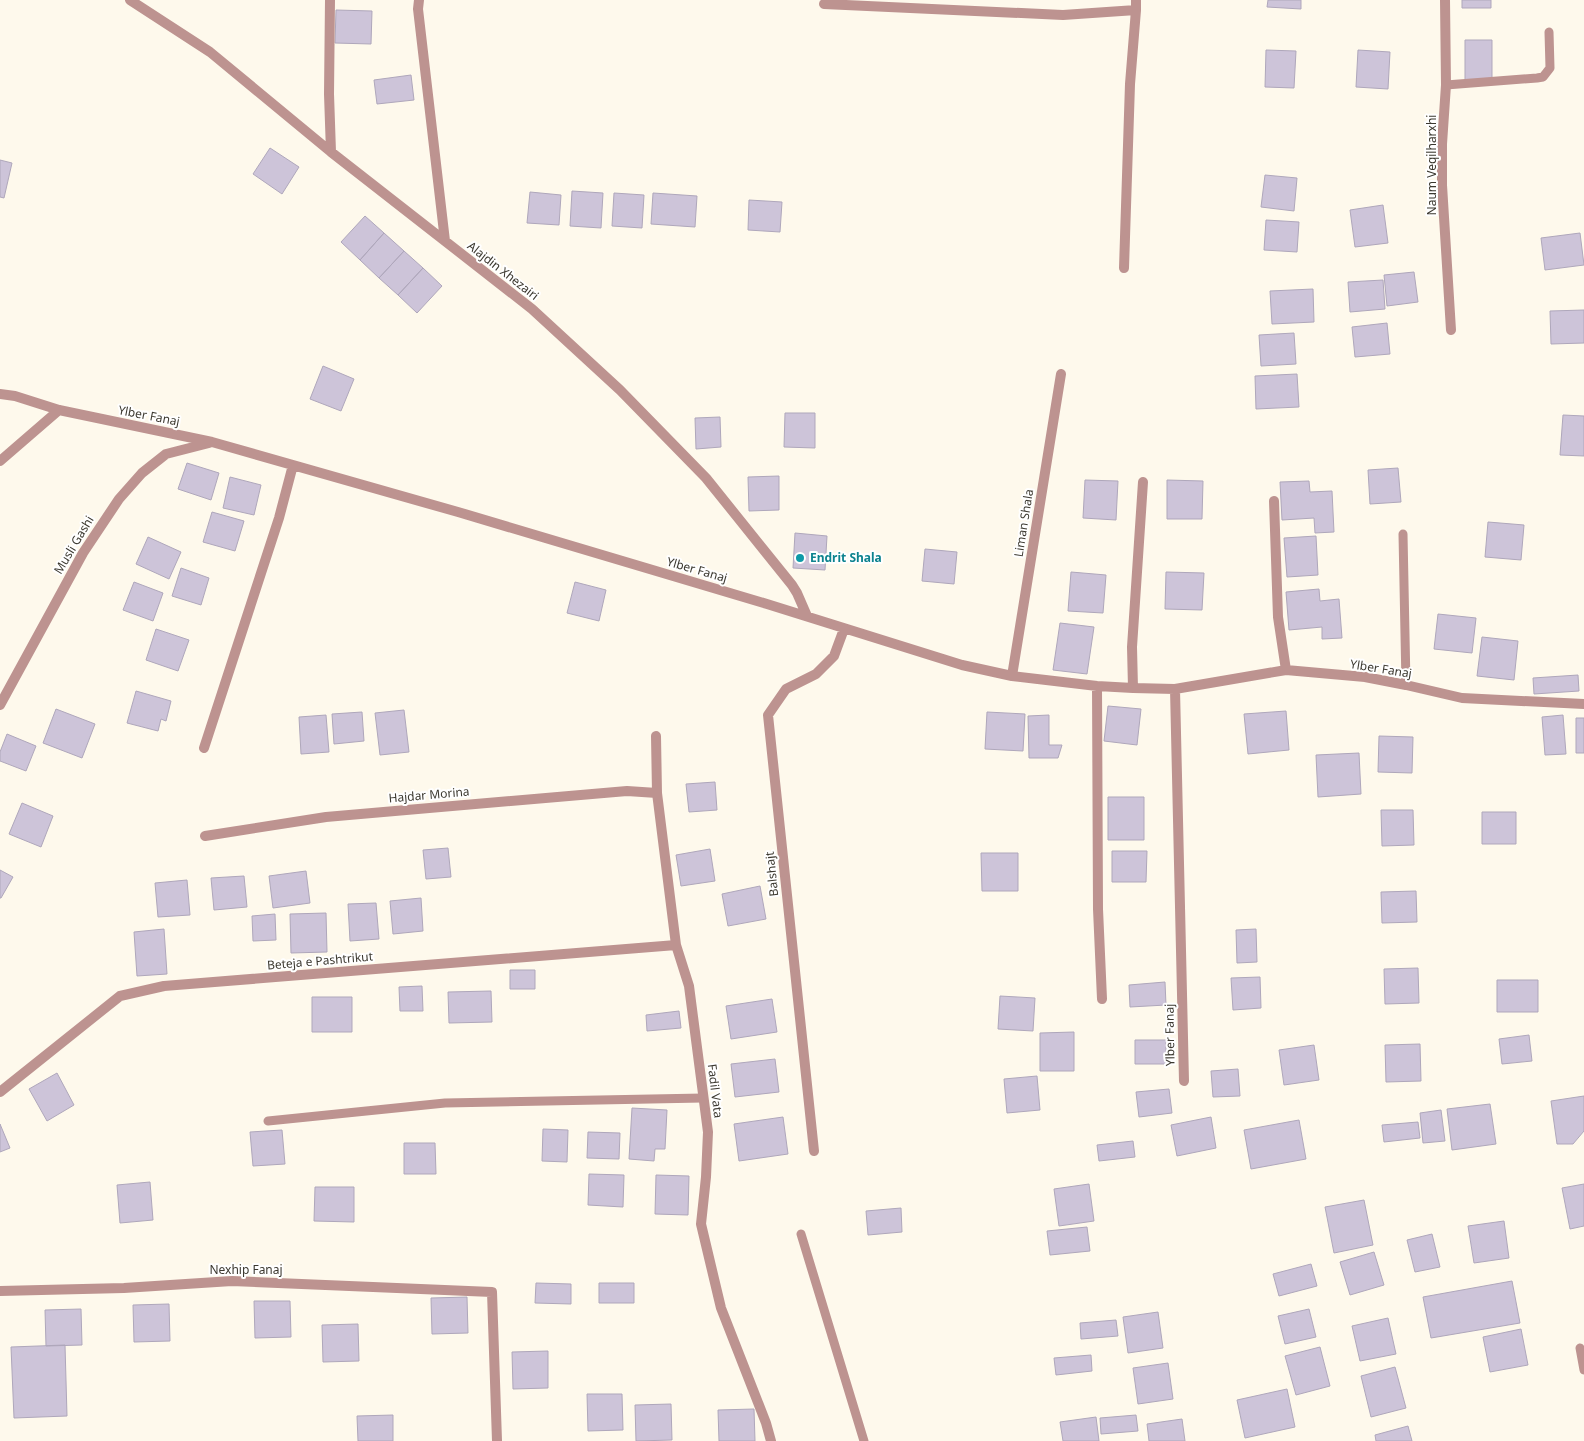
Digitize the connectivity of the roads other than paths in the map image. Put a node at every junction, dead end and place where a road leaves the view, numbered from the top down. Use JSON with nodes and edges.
{"nodes":[{"id":1,"x":130,"y":0,"type":"edge"},
{"id":2,"x":330,"y":0,"type":"edge"},
{"id":3,"x":419,"y":0,"type":"edge"},
{"id":4,"x":1446,"y":0,"type":"edge"},
{"id":5,"x":824,"y":4,"type":"dead end"},
{"id":6,"x":1136,"y":5,"type":"edge"},
{"id":7,"x":1549,"y":32,"type":"dead end"},
{"id":8,"x":1446,"y":85,"type":"junction"},
{"id":9,"x":332,"y":152,"type":"junction"},
{"id":10,"x":445,"y":240,"type":"junction"},
{"id":11,"x":1124,"y":268,"type":"dead end"},
{"id":12,"x":1451,"y":330,"type":"dead end"},
{"id":13,"x":1061,"y":374,"type":"dead end"},
{"id":14,"x":0,"y":394,"type":"edge"},
{"id":15,"x":59,"y":410,"type":"junction"},
{"id":16,"x":212,"y":442,"type":"junction"},
{"id":17,"x":0,"y":461,"type":"edge"},
{"id":18,"x":293,"y":465,"type":"junction"},
{"id":19,"x":1143,"y":482,"type":"dead end"},
{"id":20,"x":1274,"y":501,"type":"dead end"},
{"id":21,"x":1403,"y":534,"type":"dead end"},
{"id":22,"x":807,"y":616,"type":"junction"},
{"id":23,"x":844,"y":629,"type":"junction"},
{"id":24,"x":1286,"y":670,"type":"junction"},
{"id":25,"x":1012,"y":676,"type":"junction"},
{"id":26,"x":1406,"y":685,"type":"junction"},
{"id":27,"x":1097,"y":686,"type":"junction"},
{"id":28,"x":1133,"y":688,"type":"junction"},
{"id":29,"x":1175,"y":689,"type":"junction"},
{"id":30,"x":1584,"y":704,"type":"edge"},
{"id":31,"x":0,"y":706,"type":"edge"},
{"id":32,"x":656,"y":736,"type":"dead end"},
{"id":33,"x":204,"y":748,"type":"dead end"},
{"id":34,"x":657,"y":793,"type":"junction"},
{"id":35,"x":205,"y":836,"type":"dead end"},
{"id":36,"x":676,"y":946,"type":"junction"},
{"id":37,"x":1102,"y":999,"type":"dead end"},
{"id":38,"x":1184,"y":1081,"type":"dead end"},
{"id":39,"x":0,"y":1092,"type":"edge"},
{"id":40,"x":703,"y":1098,"type":"junction"},
{"id":41,"x":268,"y":1121,"type":"dead end"},
{"id":42,"x":814,"y":1151,"type":"dead end"},
{"id":43,"x":801,"y":1234,"type":"dead end"},
{"id":44,"x":0,"y":1291,"type":"edge"},
{"id":45,"x":1580,"y":1348,"type":"dead end"},
{"id":46,"x":1584,"y":1370,"type":"edge"},
{"id":47,"x":497,"y":1441,"type":"edge"},
{"id":48,"x":771,"y":1441,"type":"edge"},
{"id":49,"x":864,"y":1441,"type":"edge"}],
"edges":[{"from":1,"to":9,"type":"street","name":"Alajdin Xhezairi"},
{"from":2,"to":9,"type":"street"},
{"from":3,"to":10,"type":"street"},
{"from":4,"to":8,"type":"street","name":"Naum Veqilharxhi"},
{"from":5,"to":6,"type":"street"},
{"from":6,"to":11,"type":"street"},
{"from":7,"to":8,"type":"lane"},
{"from":8,"to":12,"type":"street","name":"Naum Veqilharxhi"},
{"from":9,"to":10,"type":"street","name":"Alajdin Xhezairi"},
{"from":10,"to":22,"type":"street","name":"Alajdin Xhezairi"},
{"from":13,"to":25,"type":"street","name":"Liman Shala"},
{"from":14,"to":15,"type":"street","name":"Ylber Fanaj"},
{"from":15,"to":16,"type":"street","name":"Ylber Fanaj"},
{"from":15,"to":17,"type":"street"},
{"from":16,"to":18,"type":"street","name":"Ylber Fanaj"},
{"from":16,"to":31,"type":"street","name":"Musli Gashi"},
{"from":18,"to":22,"type":"street","name":"Ylber Fanaj"},
{"from":18,"to":33,"type":"street"},
{"from":19,"to":28,"type":"street"},
{"from":20,"to":24,"type":"street"},
{"from":21,"to":26,"type":"lane"},
{"from":22,"to":23,"type":"street","name":"Ylber Fanaj"},
{"from":23,"to":25,"type":"street","name":"Ylber Fanaj"},
{"from":23,"to":42,"type":"street","name":"Balshajt"},
{"from":24,"to":26,"type":"street","name":"Ylber Fanaj"},
{"from":24,"to":29,"type":"street","name":"Ylber Fanaj"},
{"from":25,"to":27,"type":"street","name":"Ylber Fanaj"},
{"from":26,"to":30,"type":"street","name":"Ylber Fanaj"},
{"from":27,"to":28,"type":"street","name":"Ylber Fanaj"},
{"from":27,"to":37,"type":"street"},
{"from":28,"to":29,"type":"street","name":"Ylber Fanaj"},
{"from":29,"to":38,"type":"street","name":"Ylber Fanaj"},
{"from":32,"to":34,"type":"street","name":"Fadil Vata"},
{"from":34,"to":35,"type":"street","name":"Hajdar Morina"},
{"from":34,"to":36,"type":"street","name":"Fadil Vata"},
{"from":36,"to":39,"type":"street","name":"Beteja e Pashtrikut"},
{"from":36,"to":40,"type":"street","name":"Fadil Vata"},
{"from":40,"to":41,"type":"lane"},
{"from":40,"to":48,"type":"street","name":"Fadil Vata"},
{"from":43,"to":49,"type":"lane"},
{"from":44,"to":47,"type":"street","name":"Nexhip Fanaj"},
{"from":45,"to":46,"type":"lane"}]}
